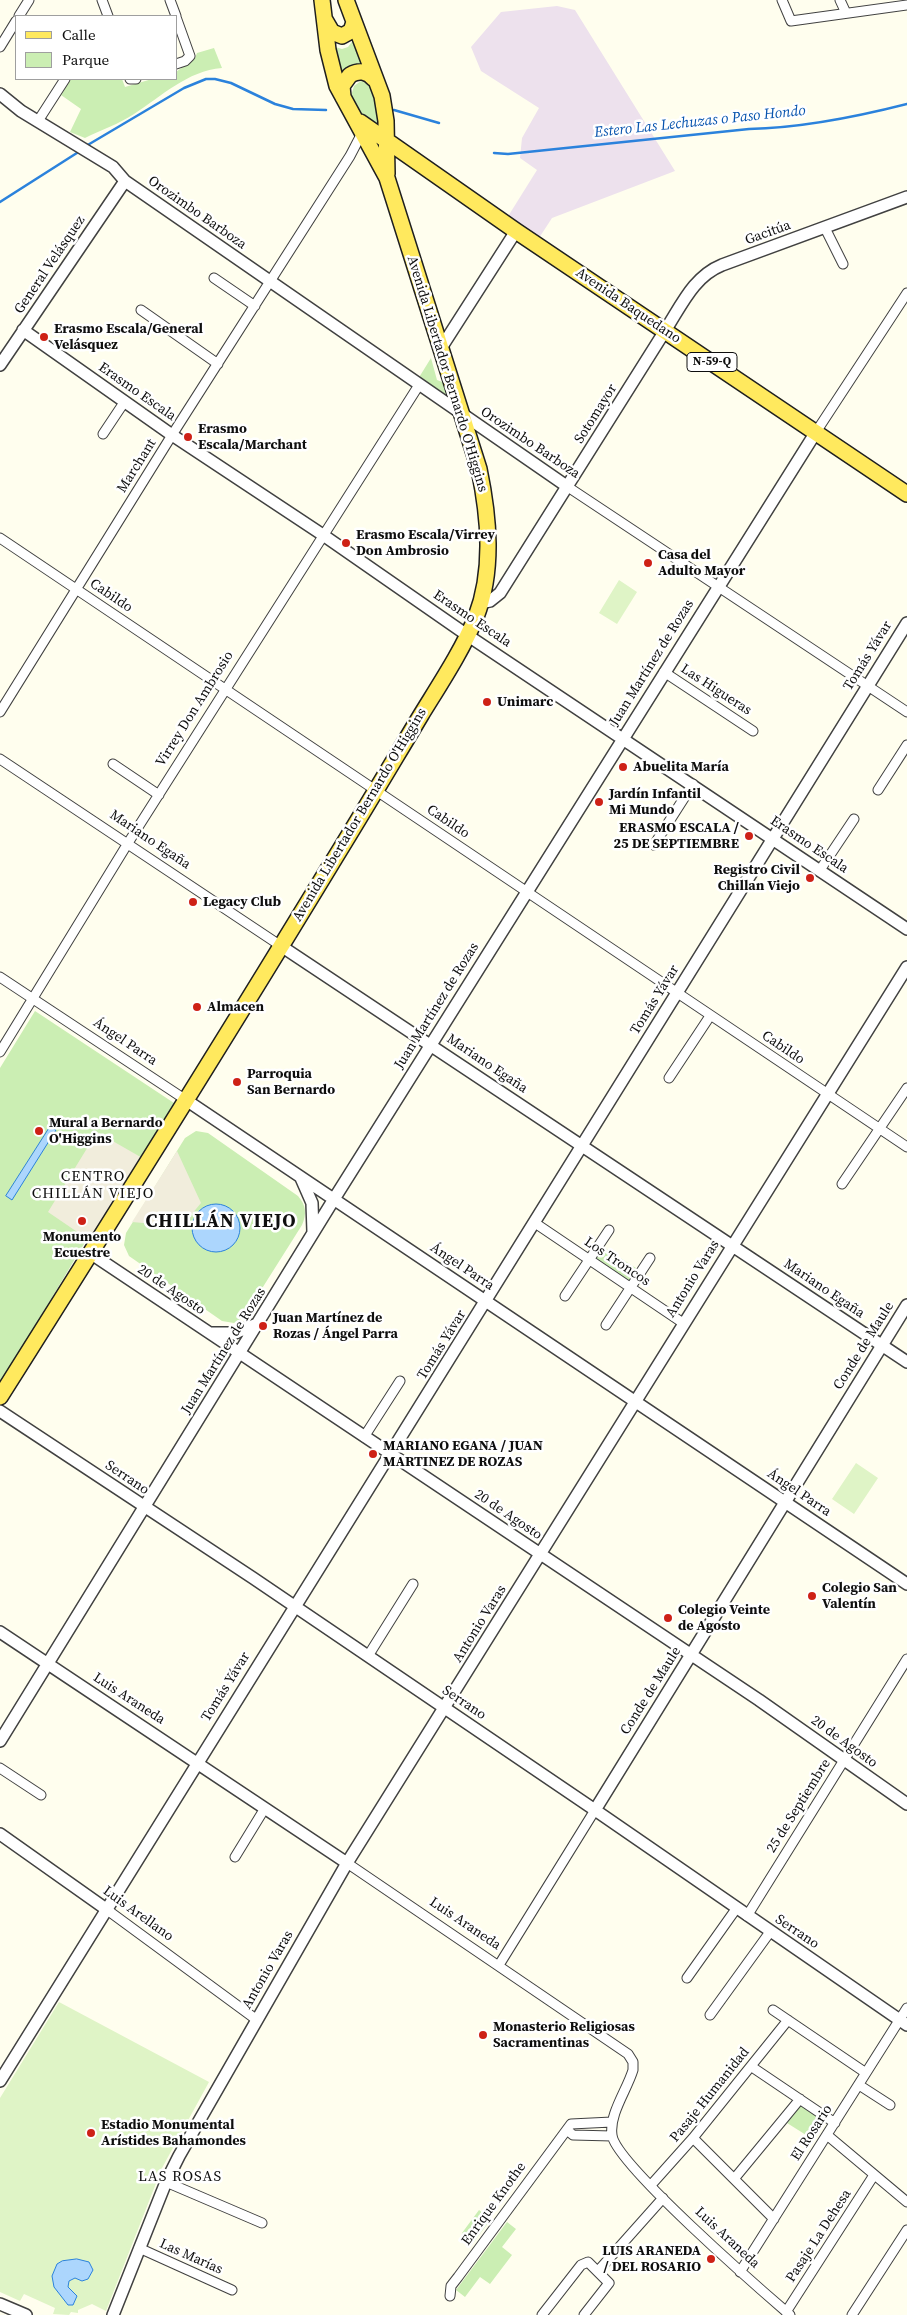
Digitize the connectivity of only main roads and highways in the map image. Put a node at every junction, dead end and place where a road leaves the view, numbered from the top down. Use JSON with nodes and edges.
{"nodes":[{"id":1,"x":322,"y":0,"type":"edge"},
{"id":2,"x":346,"y":0,"type":"edge"},
{"id":3,"x":325,"y":20,"type":"junction"},
{"id":4,"x":354,"y":22,"type":"junction"},
{"id":5,"x":374,"y":78,"type":"junction"},
{"id":6,"x":343,"y":97,"type":"junction"},
{"id":7,"x":352,"y":114,"type":"junction"},
{"id":8,"x":385,"y":139,"type":"junction"},
{"id":9,"x":387,"y":178,"type":"junction"},
{"id":10,"x":907,"y":494,"type":"edge"},
{"id":11,"x":0,"y":1397,"type":"edge"}],
"edges":[{"from":1,"to":3,"type":"main road","name":"Avenida Libertador Bernardo O'Higgins"},
{"from":2,"to":4,"type":"main road","name":"Avenida Libertador Bernardo O'Higgins"},
{"from":3,"to":4,"type":"main road"},
{"from":3,"to":6,"type":"main road","name":"Avenida Libertador Bernardo O'Higgins"},
{"from":4,"to":5,"type":"main road","name":"Avenida Libertador Bernardo O'Higgins"},
{"from":5,"to":6,"type":"main road"},
{"from":5,"to":8,"type":"main road","name":"Avenida Libertador Bernardo O'Higgins"},
{"from":6,"to":7,"type":"main road","name":"Avenida Libertador Bernardo O'Higgins"},
{"from":7,"to":8,"type":"main road","name":"Avenida Baquedano"},
{"from":7,"to":9,"type":"main road","name":"Avenida Libertador Bernardo O'Higgins"},
{"from":8,"to":9,"type":"main road","name":"Avenida Libertador Bernardo O'Higgins"},
{"from":8,"to":10,"type":"main road","name":"Avenida Baquedano","number":"N-59-Q"},
{"from":9,"to":11,"type":"main road","name":"Avenida Libertador Bernardo O'Higgins"}]}
